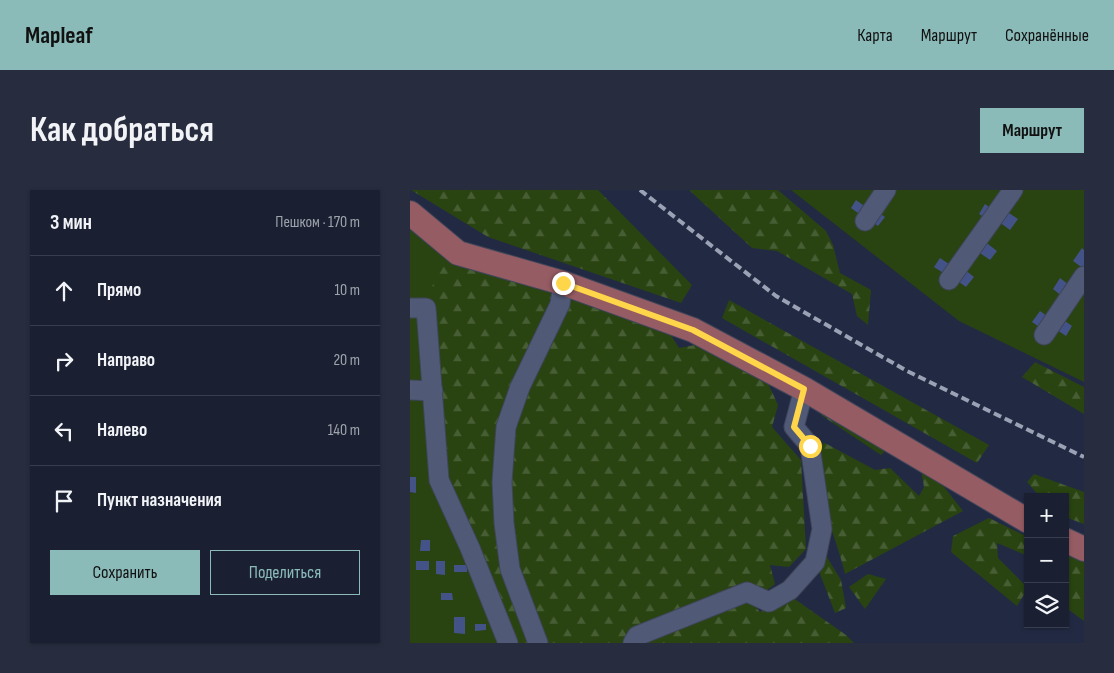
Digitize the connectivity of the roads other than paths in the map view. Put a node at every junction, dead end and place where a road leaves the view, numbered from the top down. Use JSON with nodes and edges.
{"nodes":[{"id":1,"x":886,"y":190,"type":"edge"},
{"id":2,"x":1012,"y":190,"type":"edge"},
{"id":3,"x":410,"y":213,"type":"edge"},
{"id":4,"x":865,"y":221,"type":"dead end"},
{"id":5,"x":1084,"y":276,"type":"edge"},
{"id":6,"x":949,"y":280,"type":"dead end"},
{"id":7,"x":563,"y":283,"type":"junction"},
{"id":8,"x":410,"y":308,"type":"edge"},
{"id":9,"x":1044,"y":335,"type":"dead end"},
{"id":10,"x":804,"y":389,"type":"junction"},
{"id":11,"x":410,"y":390,"type":"edge"},
{"id":12,"x":433,"y":391,"type":"junction"},
{"id":13,"x":1024,"y":519,"type":"edge"},
{"id":14,"x":1069,"y":542,"type":"edge"},
{"id":15,"x":1084,"y":549,"type":"edge"},
{"id":16,"x":508,"y":643,"type":"edge"},
{"id":17,"x":538,"y":643,"type":"edge"},
{"id":18,"x":633,"y":643,"type":"edge"}],
"edges":[{"from":1,"to":4,"type":"street"},
{"from":2,"to":6,"type":"street"},
{"from":3,"to":7,"type":"main road"},
{"from":5,"to":9,"type":"street"},
{"from":7,"to":10,"type":"main road"},
{"from":7,"to":17,"type":"street"},
{"from":8,"to":12,"type":"street"},
{"from":10,"to":13,"type":"main road"},
{"from":10,"to":18,"type":"street"},
{"from":11,"to":12,"type":"street"},
{"from":12,"to":16,"type":"street"},
{"from":14,"to":15,"type":"main road"}]}
